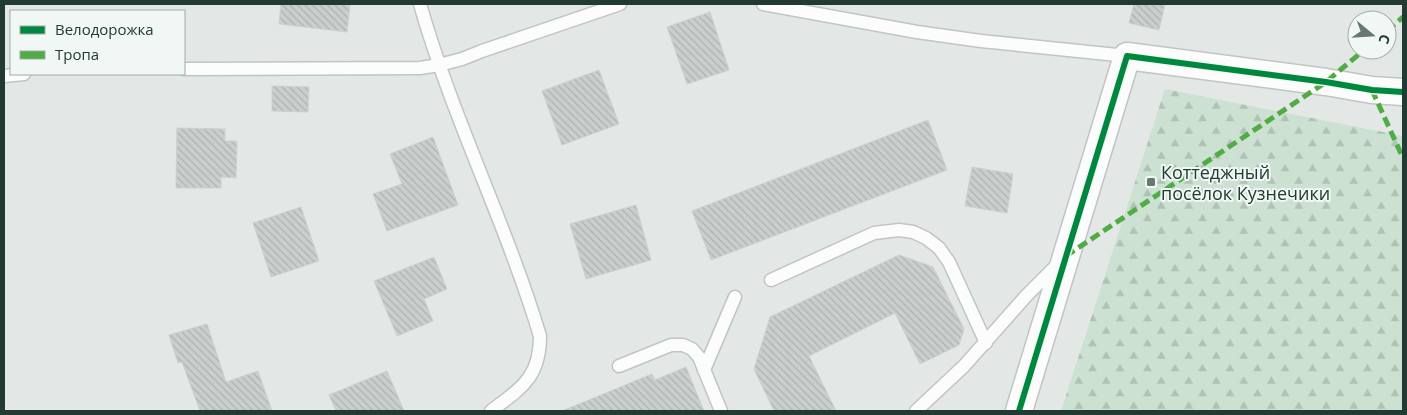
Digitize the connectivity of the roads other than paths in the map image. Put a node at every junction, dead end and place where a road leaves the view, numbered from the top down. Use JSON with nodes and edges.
{"nodes":[{"id":1,"x":420,"y":4,"type":"edge"},
{"id":2,"x":620,"y":4,"type":"edge"},
{"id":3,"x":763,"y":4,"type":"edge"},
{"id":4,"x":1127,"y":56,"type":"junction"},
{"id":5,"x":439,"y":66,"type":"junction"},
{"id":6,"x":185,"y":70,"type":"edge"},
{"id":7,"x":1403,"y":92,"type":"edge"},
{"id":8,"x":1066,"y":256,"type":"junction"},
{"id":9,"x":771,"y":280,"type":"dead end"},
{"id":10,"x":734,"y":297,"type":"dead end"},
{"id":11,"x":986,"y":343,"type":"junction"},
{"id":12,"x":618,"y":366,"type":"dead end"},
{"id":13,"x":704,"y":370,"type":"junction"},
{"id":14,"x":491,"y":411,"type":"edge"},
{"id":15,"x":720,"y":411,"type":"edge"},
{"id":16,"x":916,"y":411,"type":"edge"},
{"id":17,"x":1019,"y":411,"type":"edge"}],
"edges":[{"from":1,"to":5,"type":"lane"},
{"from":2,"to":5,"type":"lane"},
{"from":3,"to":4,"type":"lane"},
{"from":4,"to":7,"type":"street"},
{"from":4,"to":8,"type":"street"},
{"from":5,"to":6,"type":"lane"},
{"from":5,"to":14,"type":"lane"},
{"from":8,"to":11,"type":"lane"},
{"from":8,"to":17,"type":"street"},
{"from":9,"to":11,"type":"lane"},
{"from":10,"to":13,"type":"lane"},
{"from":11,"to":16,"type":"lane"},
{"from":12,"to":13,"type":"lane"},
{"from":13,"to":15,"type":"lane"}]}
